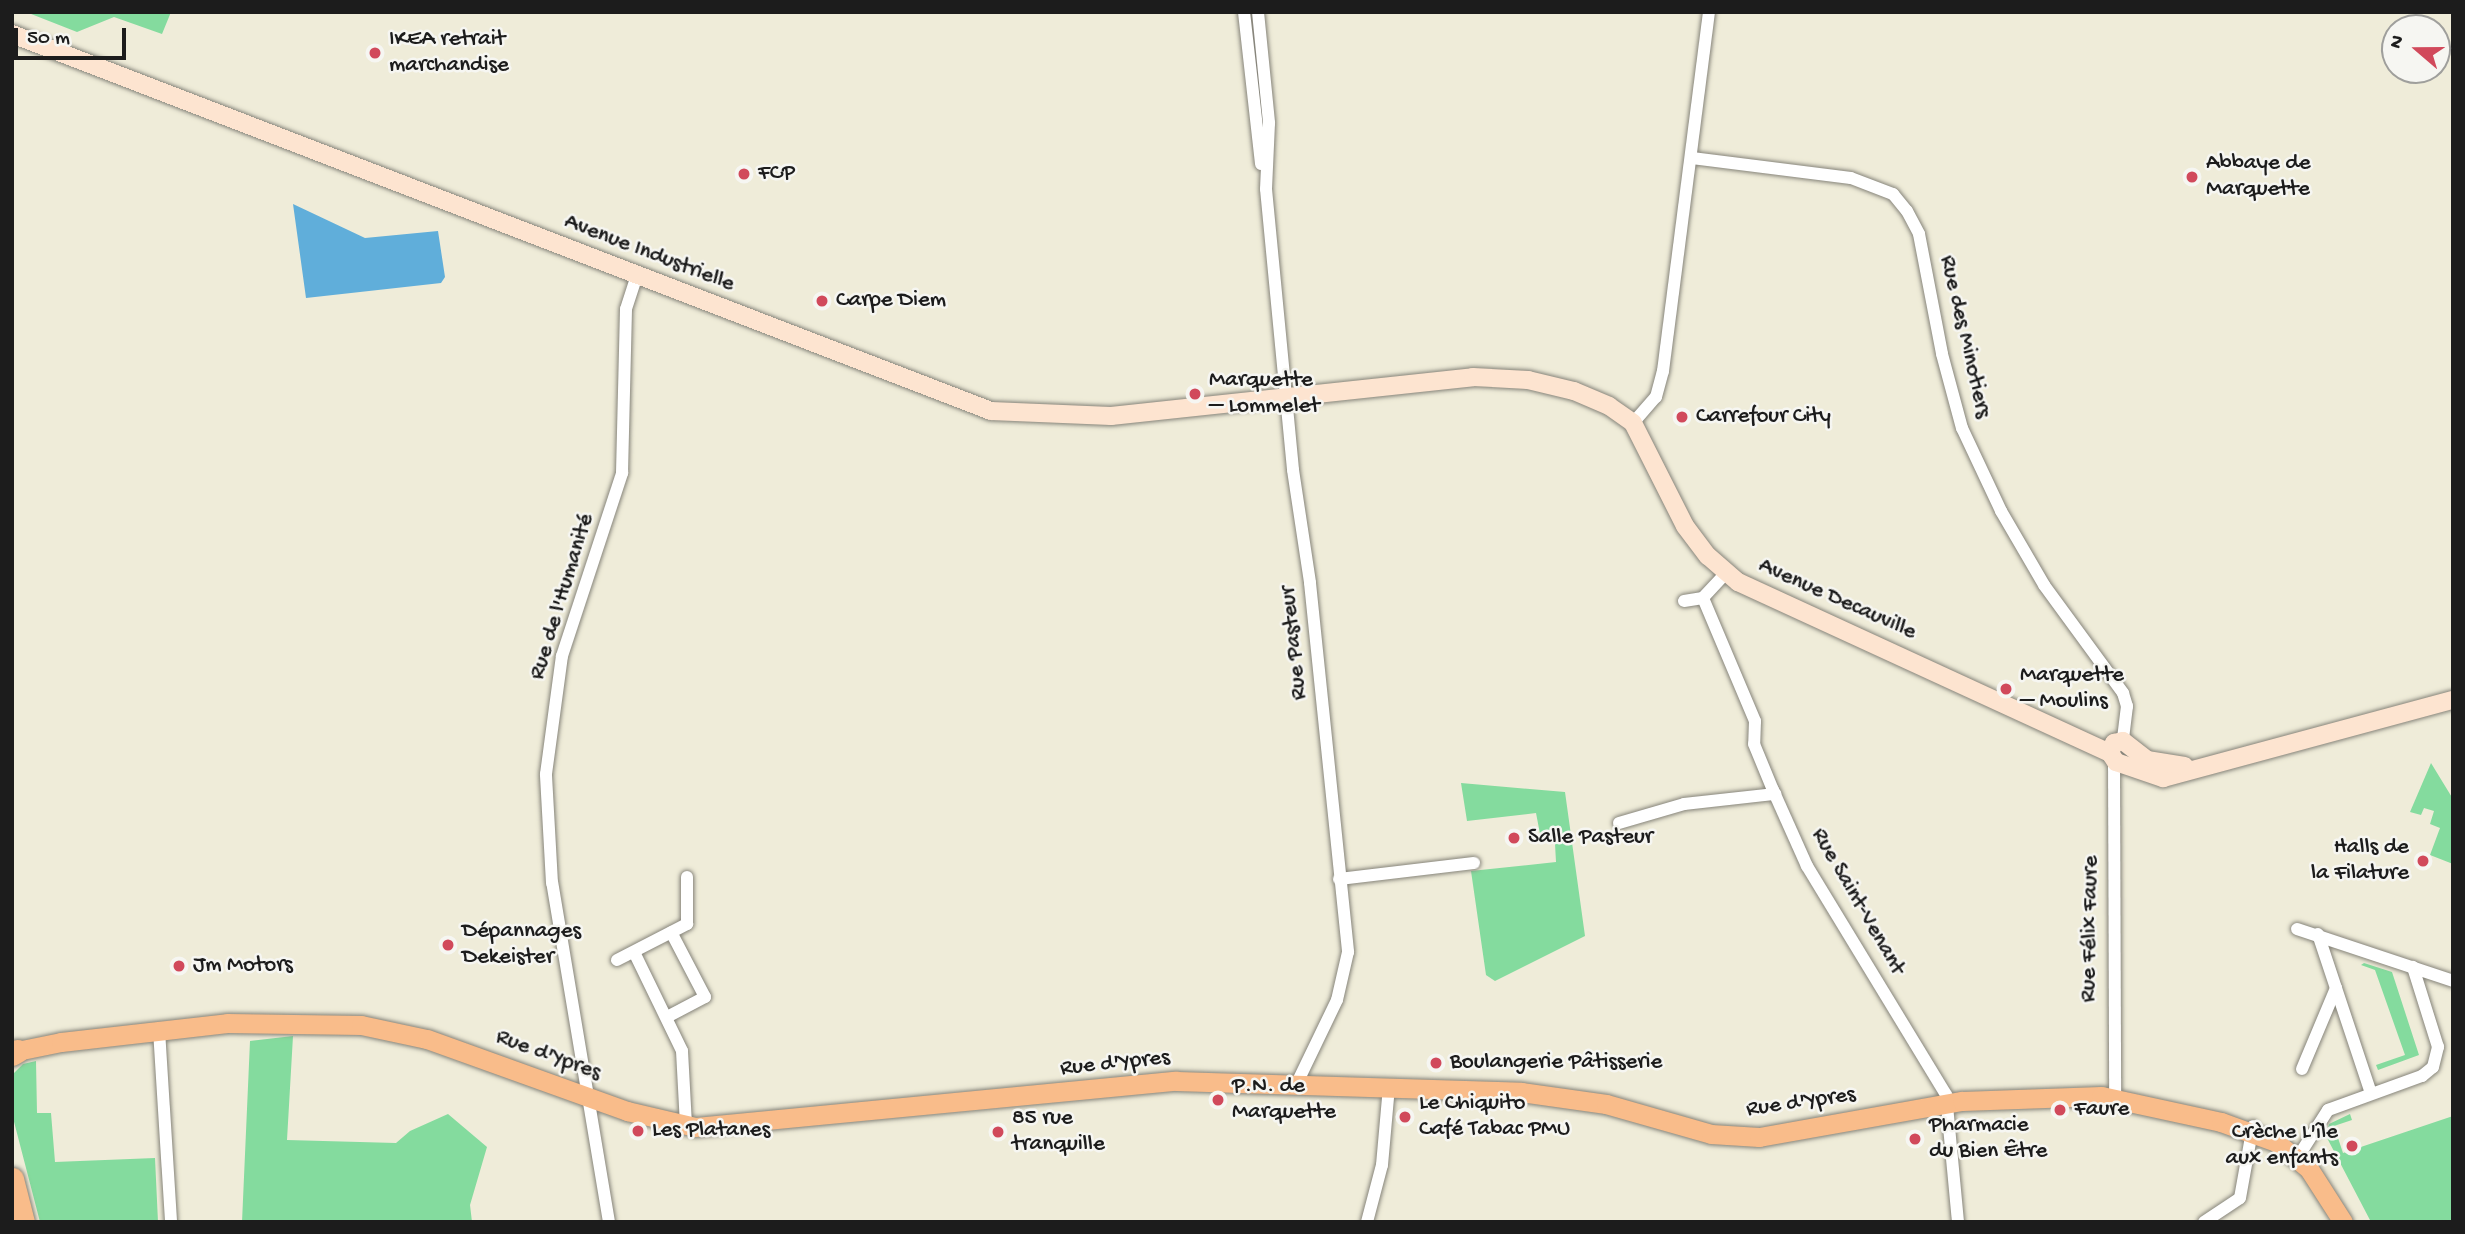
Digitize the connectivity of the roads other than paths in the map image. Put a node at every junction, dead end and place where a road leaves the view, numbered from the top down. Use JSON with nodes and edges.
{"nodes":[{"id":1,"x":1244,"y":12,"type":"edge"},
{"id":2,"x":1258,"y":12,"type":"edge"},
{"id":3,"x":1709,"y":12,"type":"edge"},
{"id":4,"x":12,"y":34,"type":"edge"},
{"id":5,"x":1692,"y":158,"type":"junction"},
{"id":6,"x":1266,"y":189,"type":"junction"},
{"id":7,"x":637,"y":276,"type":"junction"},
{"id":8,"x":1287,"y":397,"type":"junction"},
{"id":9,"x":1633,"y":423,"type":"junction"},
{"id":10,"x":1726,"y":573,"type":"junction"},
{"id":11,"x":1703,"y":598,"type":"junction"},
{"id":12,"x":1684,"y":601,"type":"dead end"},
{"id":13,"x":2453,"y":700,"type":"edge"},
{"id":14,"x":2121,"y":753,"type":"junction"},
{"id":15,"x":1775,"y":794,"type":"junction"},
{"id":16,"x":1619,"y":823,"type":"dead end"},
{"id":17,"x":1474,"y":863,"type":"dead end"},
{"id":18,"x":687,"y":877,"type":"dead end"},
{"id":19,"x":1339,"y":879,"type":"junction"},
{"id":20,"x":2297,"y":929,"type":"dead end"},
{"id":21,"x":671,"y":932,"type":"junction"},
{"id":22,"x":2318,"y":934,"type":"junction"},
{"id":23,"x":634,"y":952,"type":"junction"},
{"id":24,"x":617,"y":960,"type":"dead end"},
{"id":25,"x":2413,"y":967,"type":"junction"},
{"id":26,"x":2453,"y":981,"type":"edge"},
{"id":27,"x":2336,"y":988,"type":"junction"},
{"id":28,"x":667,"y":1017,"type":"junction"},
{"id":29,"x":159,"y":1030,"type":"junction"},
{"id":30,"x":14,"y":1050,"type":"edge"},
{"id":31,"x":2302,"y":1069,"type":"dead end"},
{"id":32,"x":1297,"y":1083,"type":"junction"},
{"id":33,"x":1389,"y":1087,"type":"junction"},
{"id":34,"x":2371,"y":1093,"type":"junction"},
{"id":35,"x":2115,"y":1097,"type":"junction"},
{"id":36,"x":590,"y":1098,"type":"junction"},
{"id":37,"x":1949,"y":1102,"type":"junction"},
{"id":38,"x":686,"y":1126,"type":"junction"},
{"id":39,"x":2252,"y":1129,"type":"junction"},
{"id":40,"x":2300,"y":1152,"type":"junction"},
{"id":41,"x":12,"y":1179,"type":"edge"},
{"id":42,"x":23,"y":1222,"type":"edge"},
{"id":43,"x":171,"y":1222,"type":"edge"},
{"id":44,"x":609,"y":1222,"type":"edge"},
{"id":45,"x":1367,"y":1222,"type":"edge"},
{"id":46,"x":1958,"y":1222,"type":"edge"},
{"id":47,"x":2204,"y":1222,"type":"edge"},
{"id":48,"x":2345,"y":1222,"type":"edge"}],
"edges":[{"from":1,"to":6,"type":"street","name":"Rue Pasteur"},
{"from":2,"to":6,"type":"street","name":"Rue Pasteur"},
{"from":3,"to":5,"type":"street"},
{"from":4,"to":7,"type":"street","name":"Avenue Industrielle"},
{"from":5,"to":9,"type":"street"},
{"from":5,"to":14,"type":"street","name":"Rue des Minotiers"},
{"from":6,"to":8,"type":"street","name":"Rue Pasteur"},
{"from":7,"to":8,"type":"street","name":"Avenue Industrielle"},
{"from":7,"to":36,"type":"street","name":"Rue de l'Humanité"},
{"from":8,"to":9,"type":"street","name":"Avenue Decauville"},
{"from":8,"to":19,"type":"street","name":"Rue Pasteur"},
{"from":9,"to":10,"type":"street","name":"Avenue Decauville"},
{"from":10,"to":11,"type":"street"},
{"from":10,"to":14,"type":"street","name":"Avenue Decauville"},
{"from":11,"to":12,"type":"street"},
{"from":11,"to":15,"type":"street","name":"Rue Saint-Venant"},
{"from":13,"to":14,"type":"street"},
{"from":14,"to":35,"type":"street","name":"Rue Félix Faure"},
{"from":15,"to":16,"type":"street"},
{"from":15,"to":37,"type":"street","name":"Rue Saint-Venant"},
{"from":17,"to":19,"type":"street"},
{"from":18,"to":21,"type":"street"},
{"from":19,"to":32,"type":"street","name":"Rue Pasteur"},
{"from":20,"to":22,"type":"street"},
{"from":21,"to":23,"type":"street"},
{"from":21,"to":28,"type":"street"},
{"from":22,"to":25,"type":"street"},
{"from":22,"to":27,"type":"street"},
{"from":23,"to":24,"type":"street"},
{"from":23,"to":28,"type":"street"},
{"from":25,"to":26,"type":"street"},
{"from":25,"to":34,"type":"street"},
{"from":27,"to":31,"type":"street"},
{"from":27,"to":34,"type":"street"},
{"from":28,"to":38,"type":"street"},
{"from":29,"to":30,"type":"main road","name":"Rue d'Ypres"},
{"from":29,"to":36,"type":"main road","name":"Rue d'Ypres"},
{"from":29,"to":43,"type":"street"},
{"from":32,"to":33,"type":"main road","name":"Rue d'Ypres"},
{"from":32,"to":38,"type":"main road","name":"Rue d'Ypres"},
{"from":33,"to":37,"type":"main road","name":"Rue d'Ypres"},
{"from":33,"to":45,"type":"street"},
{"from":34,"to":40,"type":"street"},
{"from":35,"to":37,"type":"main road","name":"Rue d'Ypres"},
{"from":35,"to":39,"type":"main road","name":"Rue d'Ypres"},
{"from":36,"to":38,"type":"main road","name":"Rue d'Ypres"},
{"from":36,"to":44,"type":"street","name":"Rue de l'Humanité"},
{"from":37,"to":46,"type":"street"},
{"from":39,"to":40,"type":"main road","name":"Rue d'Ypres"},
{"from":39,"to":47,"type":"street"},
{"from":40,"to":48,"type":"main road"},
{"from":41,"to":42,"type":"highway"}]}
